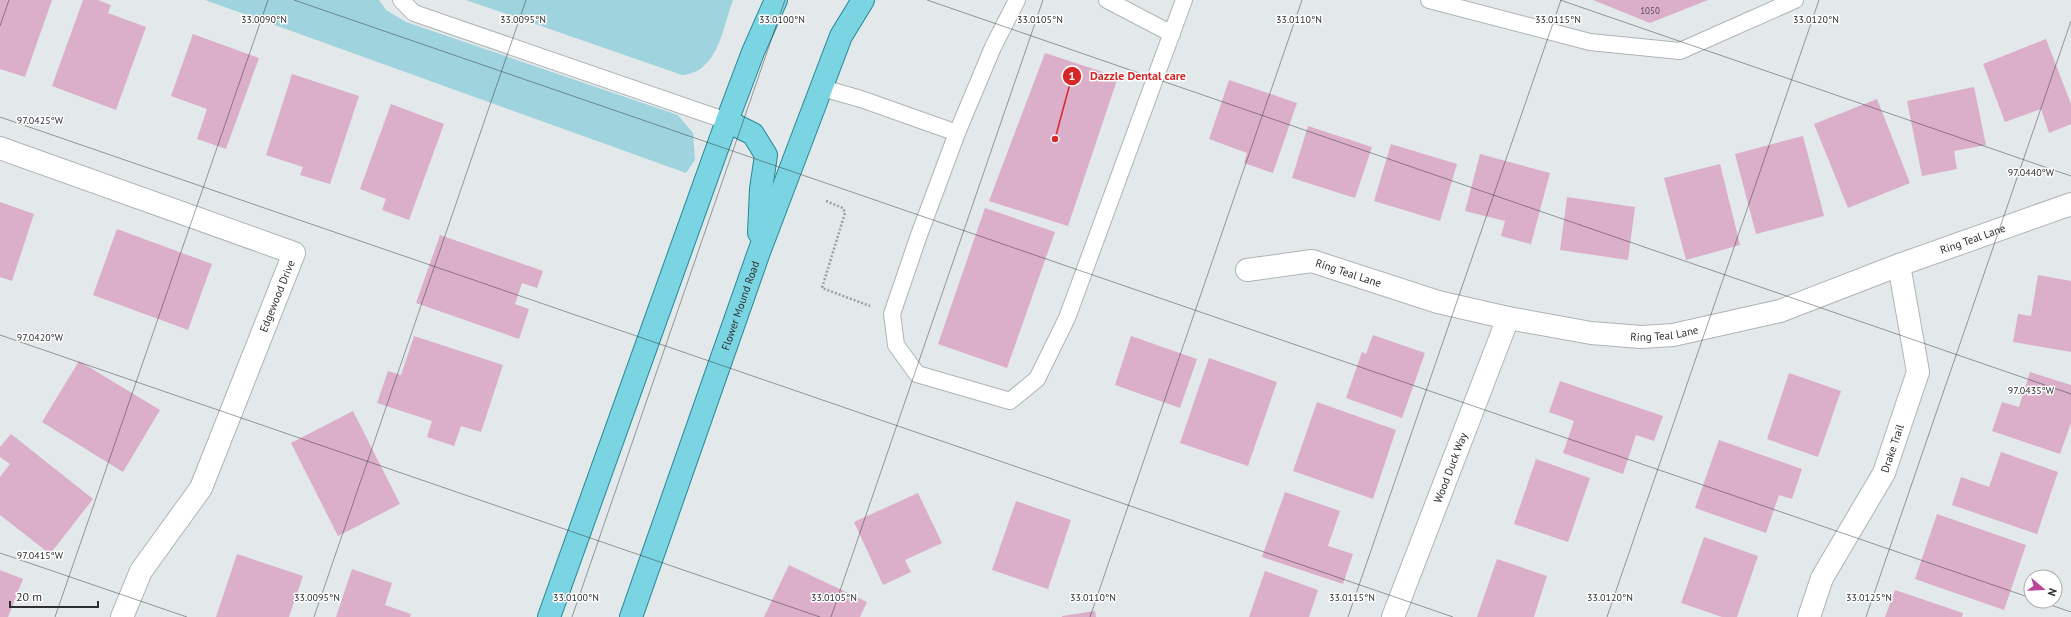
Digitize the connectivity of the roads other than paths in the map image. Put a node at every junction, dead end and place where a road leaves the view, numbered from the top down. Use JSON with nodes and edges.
{"nodes":[{"id":1,"x":401,"y":0,"type":"edge"},
{"id":2,"x":776,"y":0,"type":"edge"},
{"id":3,"x":863,"y":0,"type":"edge"},
{"id":4,"x":1017,"y":0,"type":"edge"},
{"id":5,"x":1107,"y":0,"type":"edge"},
{"id":6,"x":1184,"y":0,"type":"edge"},
{"id":7,"x":1429,"y":0,"type":"edge"},
{"id":8,"x":1795,"y":0,"type":"edge"},
{"id":9,"x":1172,"y":34,"type":"junction"},
{"id":10,"x":822,"y":88,"type":"junction"},
{"id":11,"x":727,"y":121,"type":"junction"},
{"id":12,"x":958,"y":133,"type":"junction"},
{"id":13,"x":0,"y":148,"type":"edge"},
{"id":14,"x":2071,"y":204,"type":"edge"},
{"id":15,"x":759,"y":252,"type":"junction"},
{"id":16,"x":1899,"y":265,"type":"junction"},
{"id":17,"x":1247,"y":270,"type":"dead end"},
{"id":18,"x":1508,"y":318,"type":"junction"},
{"id":19,"x":122,"y":617,"type":"edge"},
{"id":20,"x":549,"y":617,"type":"edge"},
{"id":21,"x":631,"y":617,"type":"edge"},
{"id":22,"x":1393,"y":617,"type":"edge"},
{"id":23,"x":1809,"y":617,"type":"edge"}],
"edges":[{"from":1,"to":11,"type":"lane"},
{"from":2,"to":11,"type":"main road"},
{"from":3,"to":10,"type":"main road","name":"Flower Mound Road"},
{"from":4,"to":12,"type":"lane"},
{"from":5,"to":9,"type":"lane"},
{"from":6,"to":9,"type":"lane"},
{"from":7,"to":8,"type":"lane"},
{"from":9,"to":12,"type":"lane"},
{"from":10,"to":12,"type":"lane"},
{"from":10,"to":15,"type":"main road","name":"Flower Mound Road"},
{"from":11,"to":15,"type":"main road"},
{"from":11,"to":20,"type":"main road"},
{"from":13,"to":19,"type":"street","name":"Edgewood Drive"},
{"from":14,"to":16,"type":"street","name":"Ring Teal Lane"},
{"from":15,"to":21,"type":"main road","name":"Flower Mound Road"},
{"from":16,"to":18,"type":"street","name":"Ring Teal Lane"},
{"from":16,"to":23,"type":"street","name":"Drake Trail"},
{"from":17,"to":18,"type":"street","name":"Ring Teal Lane"},
{"from":18,"to":22,"type":"street","name":"Wood Duck Way"}]}
